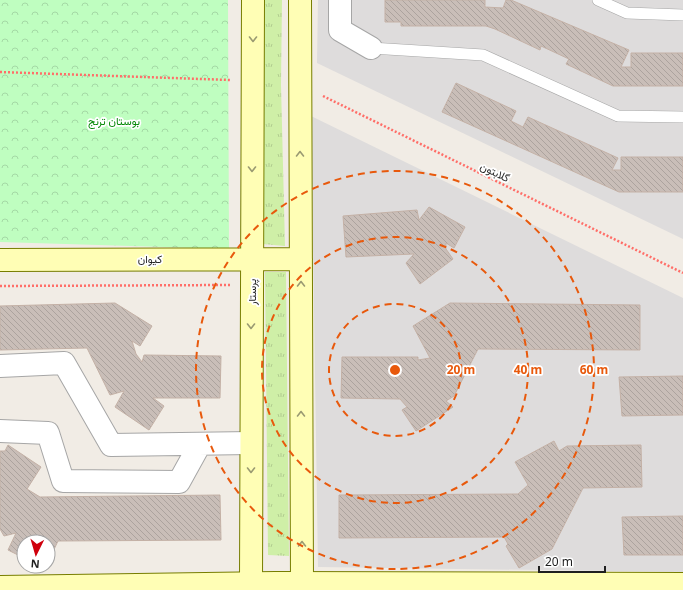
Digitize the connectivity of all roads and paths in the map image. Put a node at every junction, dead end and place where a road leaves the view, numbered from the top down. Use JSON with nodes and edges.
{"nodes":[{"id":1,"x":253,"y":0,"type":"edge"},
{"id":2,"x":300,"y":0,"type":"edge"},
{"id":3,"x":340,"y":0,"type":"edge"},
{"id":4,"x":598,"y":0,"type":"edge"},
{"id":5,"x":683,"y":14,"type":"edge"},
{"id":6,"x":371,"y":48,"type":"joint"},
{"id":7,"x":0,"y":72,"type":"edge"},
{"id":8,"x":253,"y":81,"type":"junction"},
{"id":9,"x":300,"y":85,"type":"junction"},
{"id":10,"x":683,"y":117,"type":"edge"},
{"id":11,"x":252,"y":259,"type":"junction"},
{"id":12,"x":301,"y":259,"type":"junction"},
{"id":13,"x":0,"y":260,"type":"edge"},
{"id":14,"x":683,"y":274,"type":"edge"},
{"id":15,"x":234,"y":285,"type":"dead end"},
{"id":16,"x":0,"y":286,"type":"edge"},
{"id":17,"x":0,"y":366,"type":"edge"},
{"id":18,"x":0,"y":432,"type":"edge"},
{"id":19,"x":251,"y":443,"type":"junction"},
{"id":20,"x":200,"y":444,"type":"junction"},
{"id":21,"x":250,"y":583,"type":"junction"},
{"id":22,"x":302,"y":583,"type":"junction"},
{"id":23,"x":683,"y":584,"type":"edge"},
{"id":24,"x":276,"y":586,"type":"edge"},
{"id":25,"x":0,"y":588,"type":"edge"}],
"edges":[{"from":1,"to":8,"type":"street","name":"پرستار","one_way":true},
{"from":2,"to":9,"type":"street"},
{"from":3,"to":6,"type":"street"},
{"from":4,"to":5,"type":"lane"},
{"from":6,"to":10,"type":"lane"},
{"from":7,"to":8,"type":"path"},
{"from":8,"to":11,"type":"street","name":"پرستار","one_way":true},
{"from":12,"to":9,"type":"street","one_way":true},
{"from":9,"to":14,"type":"path","name":"گلابتون"},
{"from":11,"to":12,"type":"street","name":"کیوان"},
{"from":11,"to":13,"type":"street","name":"کیوان"},
{"from":11,"to":19,"type":"street","name":"پرستار","one_way":true},
{"from":22,"to":12,"type":"street","one_way":true},
{"from":15,"to":16,"type":"path"},
{"from":17,"to":20,"type":"street"},
{"from":18,"to":20,"type":"street"},
{"from":19,"to":20,"type":"street"},
{"from":19,"to":21,"type":"street","name":"پرستار","one_way":true},
{"from":21,"to":24,"type":"street"},
{"from":21,"to":25,"type":"street"},
{"from":22,"to":23,"type":"street"},
{"from":22,"to":24,"type":"street"}]}
